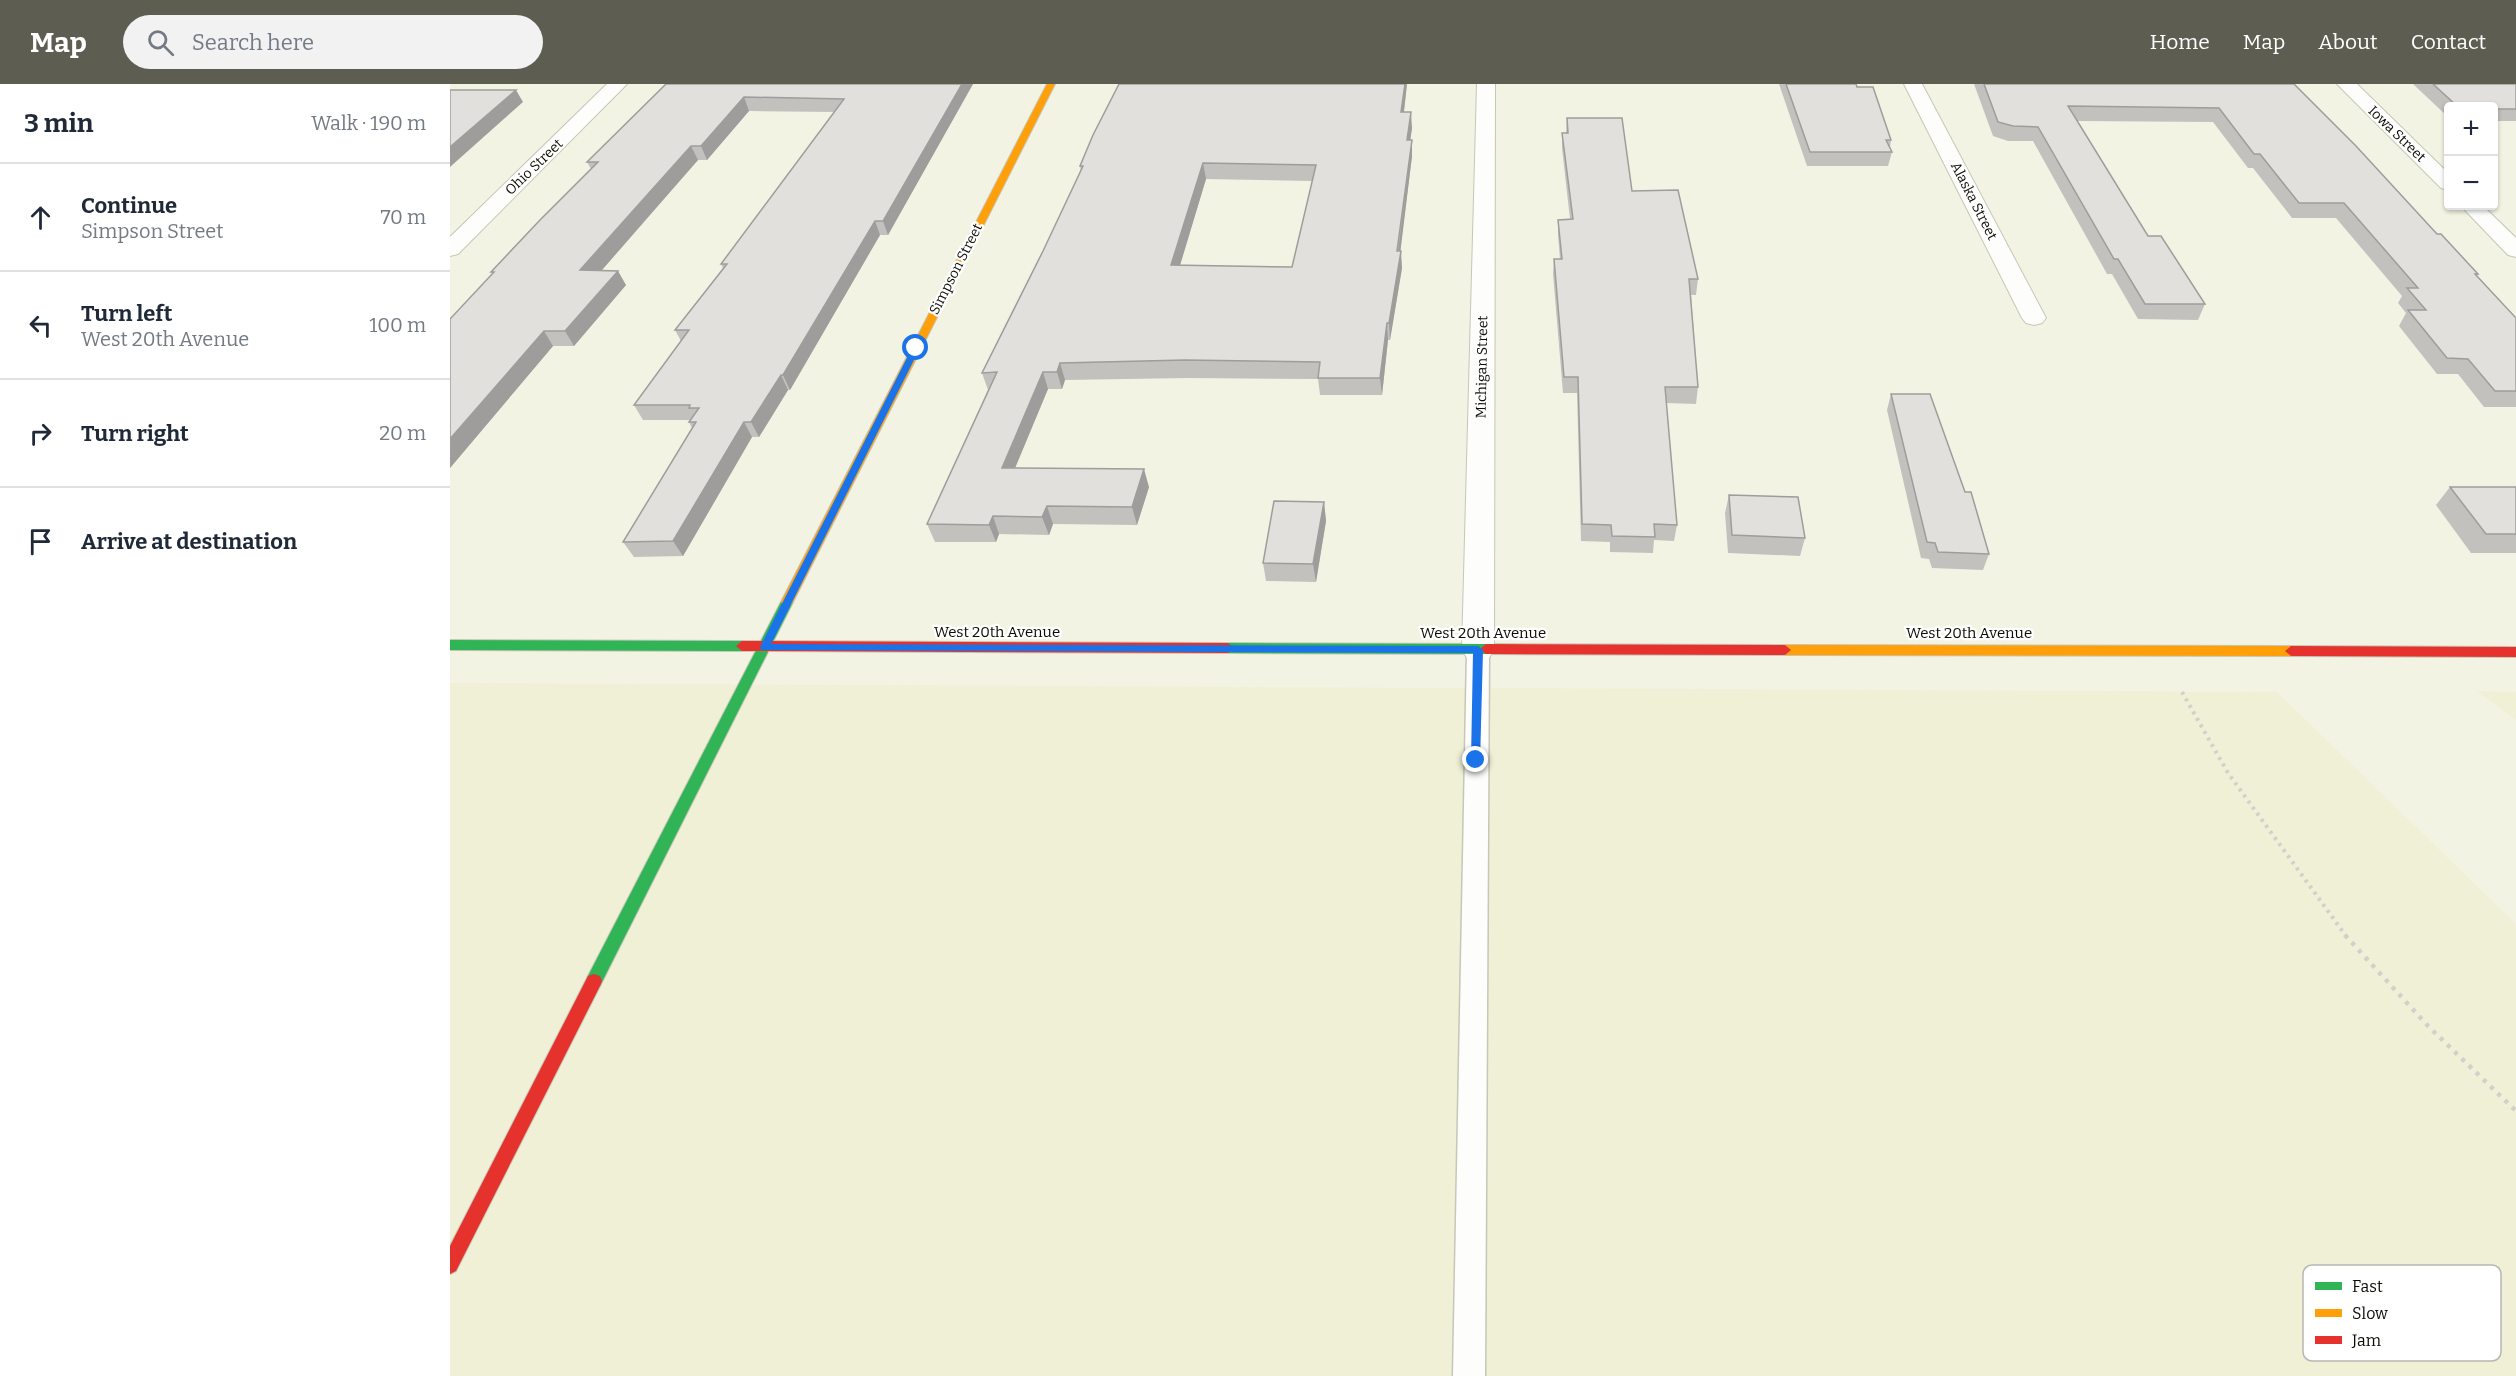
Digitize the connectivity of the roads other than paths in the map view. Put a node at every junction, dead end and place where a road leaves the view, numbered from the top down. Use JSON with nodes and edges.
{"nodes":[{"id":1,"x":618,"y":84,"type":"edge"},
{"id":2,"x":1051,"y":84,"type":"edge"},
{"id":3,"x":1486,"y":84,"type":"edge"},
{"id":4,"x":1913,"y":84,"type":"edge"},
{"id":5,"x":2346,"y":84,"type":"edge"},
{"id":6,"x":2444,"y":180,"type":"edge"},
{"id":7,"x":2474,"y":210,"type":"edge"},
{"id":8,"x":450,"y":249,"type":"edge"},
{"id":9,"x":2516,"y":250,"type":"edge"},
{"id":10,"x":2034,"y":318,"type":"dead end"},
{"id":11,"x":450,"y":645,"type":"edge"},
{"id":12,"x":765,"y":647,"type":"junction"},
{"id":13,"x":1478,"y":650,"type":"junction"},
{"id":14,"x":2516,"y":652,"type":"edge"},
{"id":15,"x":450,"y":1265,"type":"edge"},
{"id":16,"x":1469,"y":1376,"type":"edge"}],
"edges":[{"from":1,"to":8,"type":"street","name":"Ohio Street"},
{"from":2,"to":12,"type":"main road","name":"Simpson Street"},
{"from":3,"to":13,"type":"street","name":"Michigan Street"},
{"from":4,"to":10,"type":"street","name":"Alaska Street"},
{"from":5,"to":6,"type":"street","name":"Iowa Street"},
{"from":7,"to":9,"type":"street"},
{"from":11,"to":12,"type":"main road","name":"West 20th Avenue"},
{"from":12,"to":13,"type":"main road","name":"West 20th Avenue"},
{"from":12,"to":15,"type":"main road","name":"Simpson Street"},
{"from":13,"to":14,"type":"main road","name":"West 20th Avenue"},
{"from":13,"to":16,"type":"lane"}]}
